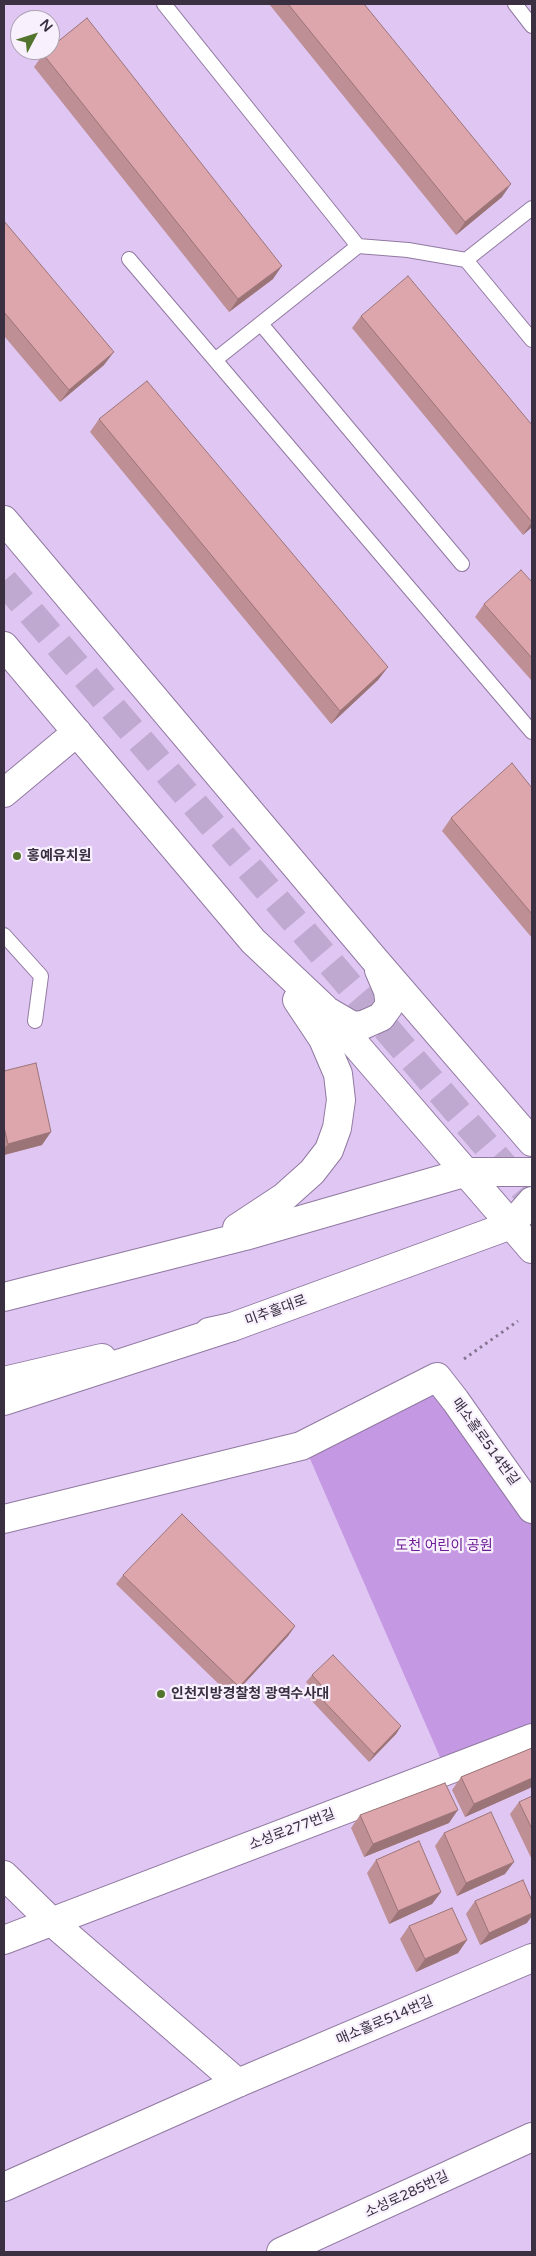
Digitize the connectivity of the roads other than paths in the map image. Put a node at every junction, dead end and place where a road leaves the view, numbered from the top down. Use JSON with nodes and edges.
{"nodes":[{"id":1,"x":164,"y":4,"type":"edge"},
{"id":2,"x":515,"y":4,"type":"edge"},
{"id":3,"x":532,"y":26,"type":"edge"},
{"id":4,"x":532,"y":208,"type":"edge"},
{"id":5,"x":358,"y":246,"type":"junction"},
{"id":6,"x":129,"y":259,"type":"dead end"},
{"id":7,"x":466,"y":260,"type":"junction"},
{"id":8,"x":260,"y":324,"type":"junction"},
{"id":9,"x":532,"y":340,"type":"edge"},
{"id":10,"x":215,"y":360,"type":"junction"},
{"id":11,"x":4,"y":520,"type":"edge"},
{"id":12,"x":462,"y":564,"type":"dead end"},
{"id":13,"x":4,"y":646,"type":"edge"},
{"id":14,"x":77,"y":732,"type":"junction"},
{"id":15,"x":532,"y":732,"type":"edge"},
{"id":16,"x":4,"y":793,"type":"edge"},
{"id":17,"x":4,"y":935,"type":"edge"},
{"id":18,"x":253,"y":941,"type":"junction"},
{"id":19,"x":374,"y":959,"type":"junction"},
{"id":20,"x":324,"y":1008,"type":"junction"},
{"id":21,"x":35,"y":1021,"type":"dead end"},
{"id":22,"x":532,"y":1142,"type":"edge"},
{"id":23,"x":467,"y":1172,"type":"junction"},
{"id":24,"x":532,"y":1172,"type":"edge"},
{"id":25,"x":532,"y":1201,"type":"edge"},
{"id":26,"x":511,"y":1225,"type":"junction"},
{"id":27,"x":202,"y":1246,"type":"junction"},
{"id":28,"x":532,"y":1249,"type":"edge"},
{"id":29,"x":4,"y":1297,"type":"edge"},
{"id":30,"x":232,"y":1327,"type":"junction"},
{"id":31,"x":4,"y":1381,"type":"edge"},
{"id":32,"x":4,"y":1401,"type":"edge"},
{"id":33,"x":532,"y":1509,"type":"edge"},
{"id":34,"x":4,"y":1519,"type":"edge"},
{"id":35,"x":532,"y":1738,"type":"edge"},
{"id":36,"x":4,"y":1875,"type":"edge"},
{"id":37,"x":52,"y":1922,"type":"junction"},
{"id":38,"x":4,"y":1940,"type":"edge"},
{"id":39,"x":532,"y":1958,"type":"edge"},
{"id":40,"x":238,"y":2083,"type":"junction"},
{"id":41,"x":532,"y":2137,"type":"edge"},
{"id":42,"x":4,"y":2187,"type":"edge"},
{"id":43,"x":281,"y":2252,"type":"edge"}],
"edges":[{"from":1,"to":5,"type":"lane"},
{"from":2,"to":3,"type":"lane"},
{"from":4,"to":7,"type":"lane"},
{"from":5,"to":7,"type":"lane"},
{"from":5,"to":8,"type":"lane"},
{"from":6,"to":10,"type":"lane"},
{"from":7,"to":9,"type":"lane"},
{"from":8,"to":10,"type":"lane"},
{"from":8,"to":12,"type":"lane"},
{"from":10,"to":15,"type":"lane"},
{"from":11,"to":19,"type":"main road"},
{"from":13,"to":14,"type":"main road"},
{"from":14,"to":16,"type":"main road"},
{"from":14,"to":18,"type":"main road"},
{"from":17,"to":21,"type":"lane"},
{"from":18,"to":20,"type":"main road"},
{"from":18,"to":27,"type":"main road"},
{"from":19,"to":20,"type":"main road"},
{"from":19,"to":22,"type":"main road"},
{"from":20,"to":23,"type":"main road"},
{"from":23,"to":24,"type":"main road"},
{"from":23,"to":26,"type":"main road"},
{"from":23,"to":27,"type":"main road"},
{"from":25,"to":26,"type":"main road","name":"미추홀대로"},
{"from":26,"to":28,"type":"main road"},
{"from":26,"to":30,"type":"main road","name":"미추홀대로"},
{"from":27,"to":29,"type":"main road"},
{"from":30,"to":31,"type":"main road","name":"미추홀대로"},
{"from":30,"to":32,"type":"main road"},
{"from":33,"to":34,"type":"main road","name":"매소홀로514번길"},
{"from":35,"to":37,"type":"main road","name":"소성로277번길"},
{"from":36,"to":37,"type":"main road"},
{"from":37,"to":38,"type":"main road","name":"소성로277번길"},
{"from":37,"to":40,"type":"main road"},
{"from":39,"to":40,"type":"main road","name":"매소홀로514번길"},
{"from":40,"to":42,"type":"main road","name":"매소홀로514번길"},
{"from":41,"to":43,"type":"main road","name":"소성로285번길"}]}
